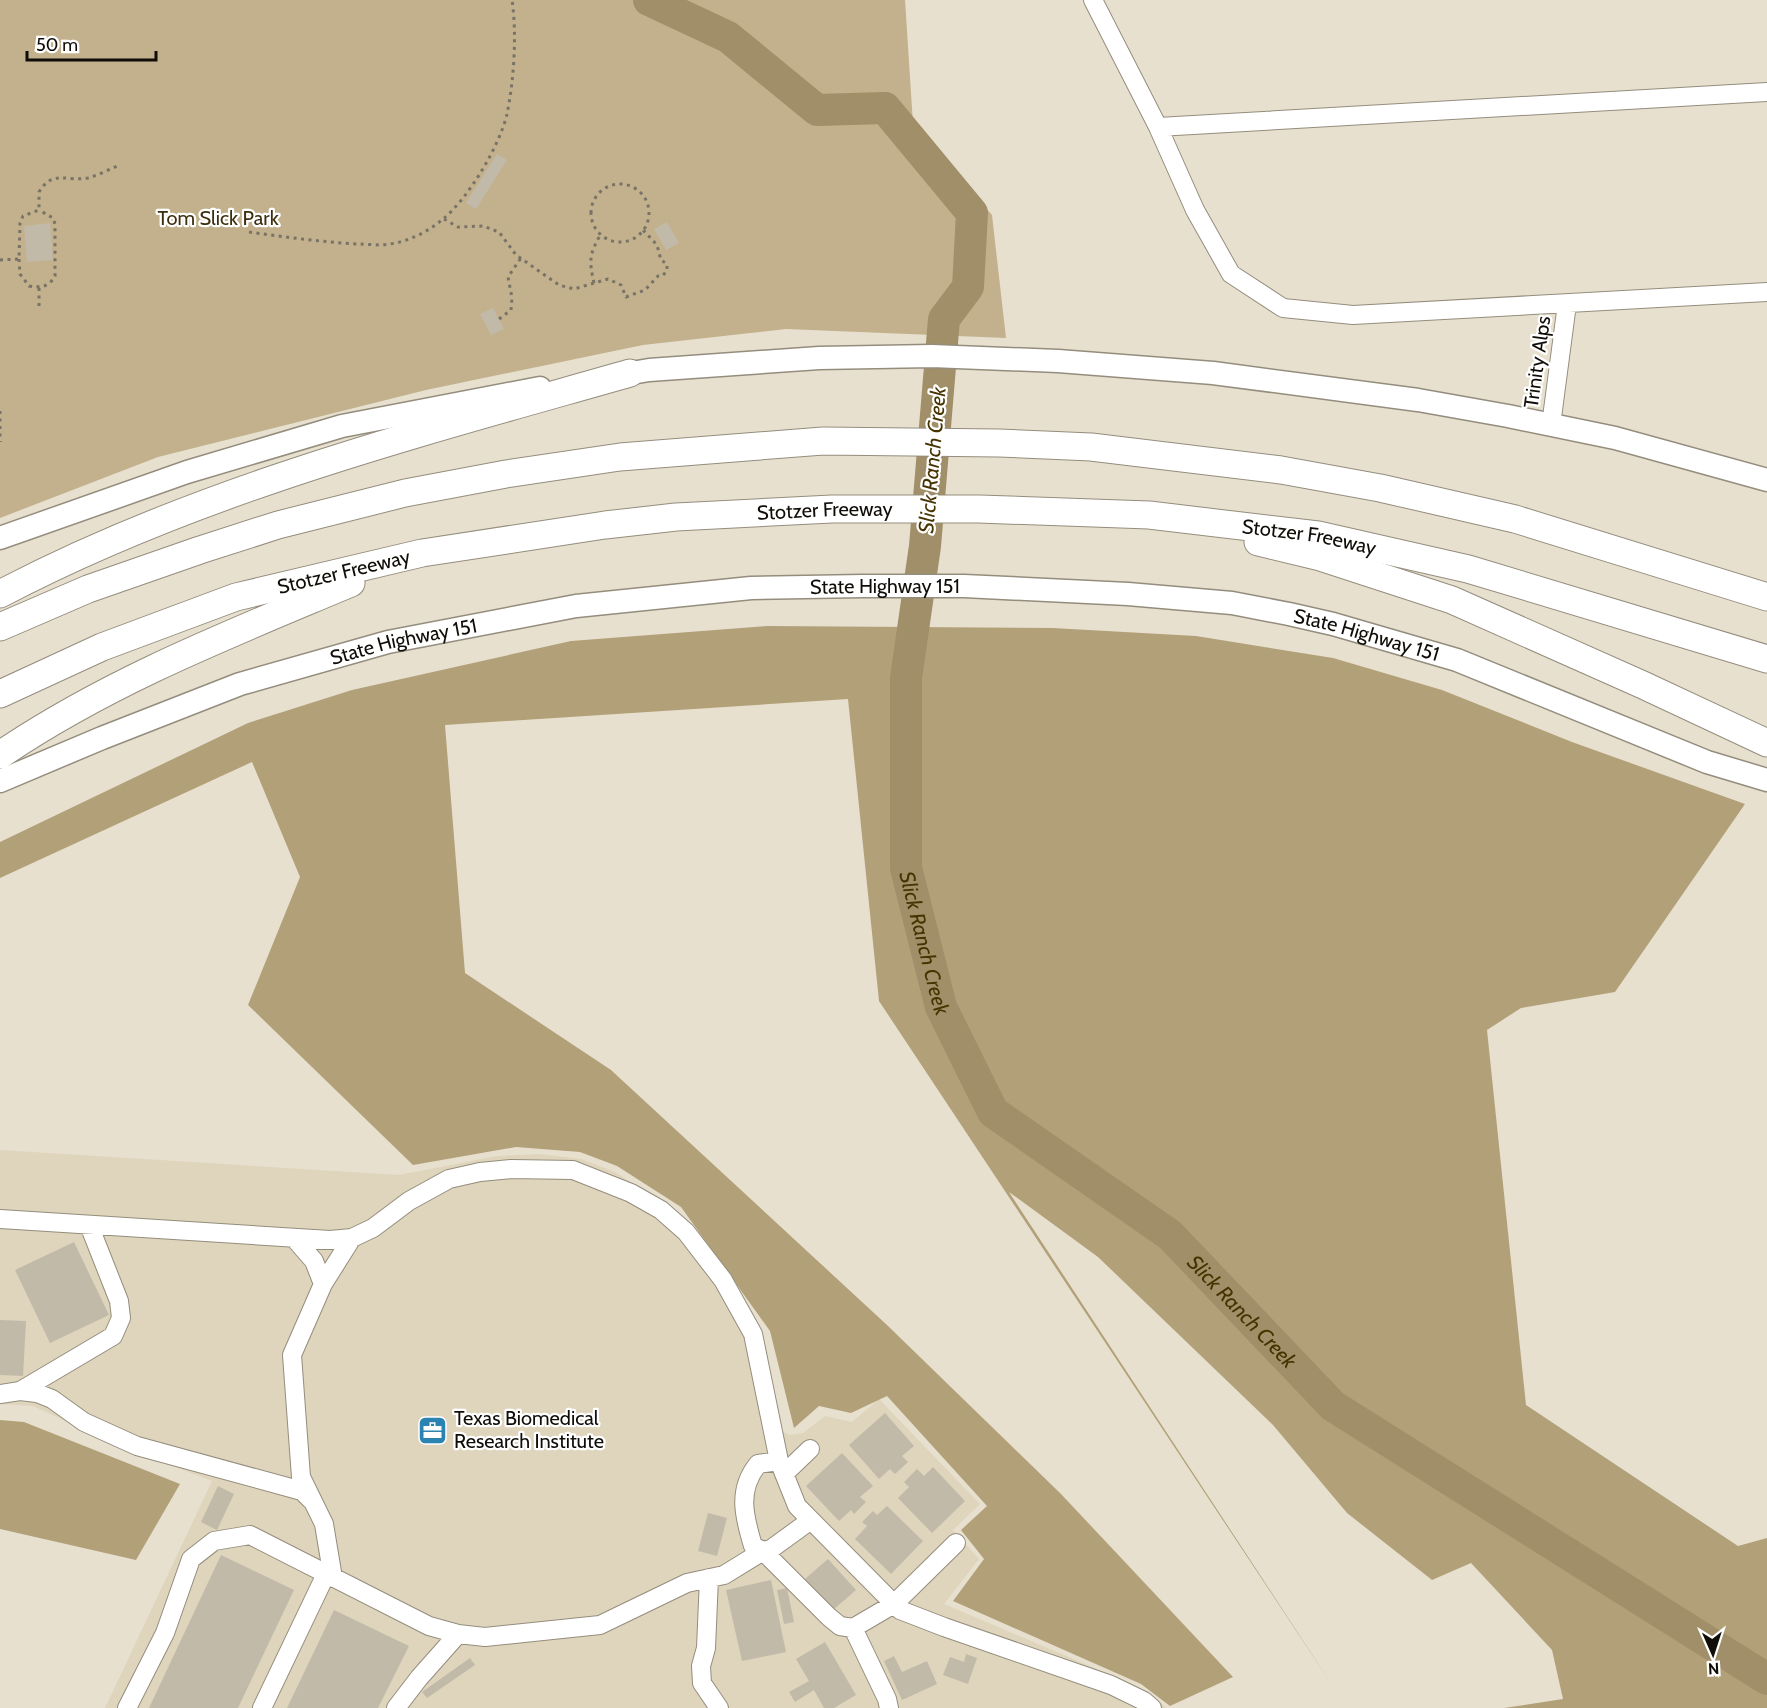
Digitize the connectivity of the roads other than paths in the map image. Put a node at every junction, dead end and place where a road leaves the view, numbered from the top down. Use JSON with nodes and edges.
{"nodes":[{"id":1,"x":1093,"y":0,"type":"edge"},
{"id":2,"x":1767,"y":92,"type":"edge"},
{"id":3,"x":1158,"y":127,"type":"junction"},
{"id":4,"x":1767,"y":292,"type":"edge"},
{"id":5,"x":1567,"y":304,"type":"junction"},
{"id":6,"x":630,"y":373,"type":"junction"},
{"id":7,"x":1551,"y":425,"type":"junction"},
{"id":8,"x":1767,"y":480,"type":"edge"},
{"id":9,"x":1149,"y":514,"type":"junction"},
{"id":10,"x":0,"y":538,"type":"edge"},
{"id":11,"x":422,"y":553,"type":"junction"},
{"id":12,"x":0,"y":594,"type":"edge"},
{"id":13,"x":1767,"y":597,"type":"edge"},
{"id":14,"x":0,"y":627,"type":"edge"},
{"id":15,"x":1767,"y":659,"type":"edge"},
{"id":16,"x":0,"y":694,"type":"edge"},
{"id":17,"x":1767,"y":743,"type":"edge"},
{"id":18,"x":0,"y":755,"type":"edge"},
{"id":19,"x":1767,"y":780,"type":"edge"},
{"id":20,"x":0,"y":781,"type":"edge"},
{"id":21,"x":0,"y":1219,"type":"edge"},
{"id":22,"x":89,"y":1225,"type":"junction"},
{"id":23,"x":294,"y":1238,"type":"junction"},
{"id":24,"x":352,"y":1238,"type":"junction"},
{"id":25,"x":323,"y":1284,"type":"junction"},
{"id":26,"x":20,"y":1391,"type":"junction"},
{"id":27,"x":0,"y":1394,"type":"edge"},
{"id":28,"x":810,"y":1449,"type":"dead end"},
{"id":29,"x":782,"y":1467,"type":"junction"},
{"id":30,"x":314,"y":1504,"type":"junction"},
{"id":31,"x":811,"y":1520,"type":"junction"},
{"id":32,"x":956,"y":1543,"type":"dead end"},
{"id":33,"x":763,"y":1551,"type":"junction"},
{"id":34,"x":330,"y":1576,"type":"junction"},
{"id":35,"x":709,"y":1578,"type":"junction"},
{"id":36,"x":894,"y":1604,"type":"junction"},
{"id":37,"x":854,"y":1628,"type":"junction"},
{"id":38,"x":458,"y":1634,"type":"junction"},
{"id":39,"x":127,"y":1708,"type":"edge"},
{"id":40,"x":262,"y":1708,"type":"edge"},
{"id":41,"x":396,"y":1708,"type":"edge"},
{"id":42,"x":719,"y":1708,"type":"edge"},
{"id":43,"x":889,"y":1708,"type":"edge"},
{"id":44,"x":1152,"y":1708,"type":"edge"}],
"edges":[{"from":1,"to":3,"type":"street"},
{"from":2,"to":3,"type":"street"},
{"from":3,"to":5,"type":"street"},
{"from":4,"to":5,"type":"street"},
{"from":5,"to":7,"type":"street","name":"Trinity Alps"},
{"from":6,"to":7,"type":"main road"},
{"from":6,"to":10,"type":"main road"},
{"from":6,"to":12,"type":"highway"},
{"from":7,"to":8,"type":"main road"},
{"from":9,"to":11,"type":"highway","name":"Stotzer Freeway"},
{"from":9,"to":15,"type":"highway","name":"Stotzer Freeway"},
{"from":9,"to":17,"type":"highway"},
{"from":11,"to":16,"type":"highway","name":"Stotzer Freeway"},
{"from":11,"to":18,"type":"highway"},
{"from":13,"to":14,"type":"highway"},
{"from":19,"to":20,"type":"main road","name":"State Highway 151"},
{"from":21,"to":22,"type":"street"},
{"from":22,"to":23,"type":"street"},
{"from":22,"to":26,"type":"street"},
{"from":23,"to":24,"type":"street"},
{"from":23,"to":25,"type":"street"},
{"from":24,"to":25,"type":"street"},
{"from":24,"to":29,"type":"street"},
{"from":25,"to":30,"type":"street"},
{"from":26,"to":27,"type":"street"},
{"from":26,"to":30,"type":"street"},
{"from":28,"to":29,"type":"street"},
{"from":29,"to":31,"type":"street"},
{"from":29,"to":33,"type":"street"},
{"from":30,"to":34,"type":"street"},
{"from":31,"to":33,"type":"street"},
{"from":31,"to":36,"type":"street"},
{"from":32,"to":36,"type":"street"},
{"from":33,"to":35,"type":"street"},
{"from":33,"to":37,"type":"street"},
{"from":34,"to":38,"type":"street"},
{"from":34,"to":39,"type":"street"},
{"from":34,"to":40,"type":"street"},
{"from":35,"to":38,"type":"street"},
{"from":35,"to":42,"type":"street"},
{"from":36,"to":37,"type":"street"},
{"from":36,"to":44,"type":"street"},
{"from":37,"to":43,"type":"street"},
{"from":38,"to":41,"type":"street"}]}
